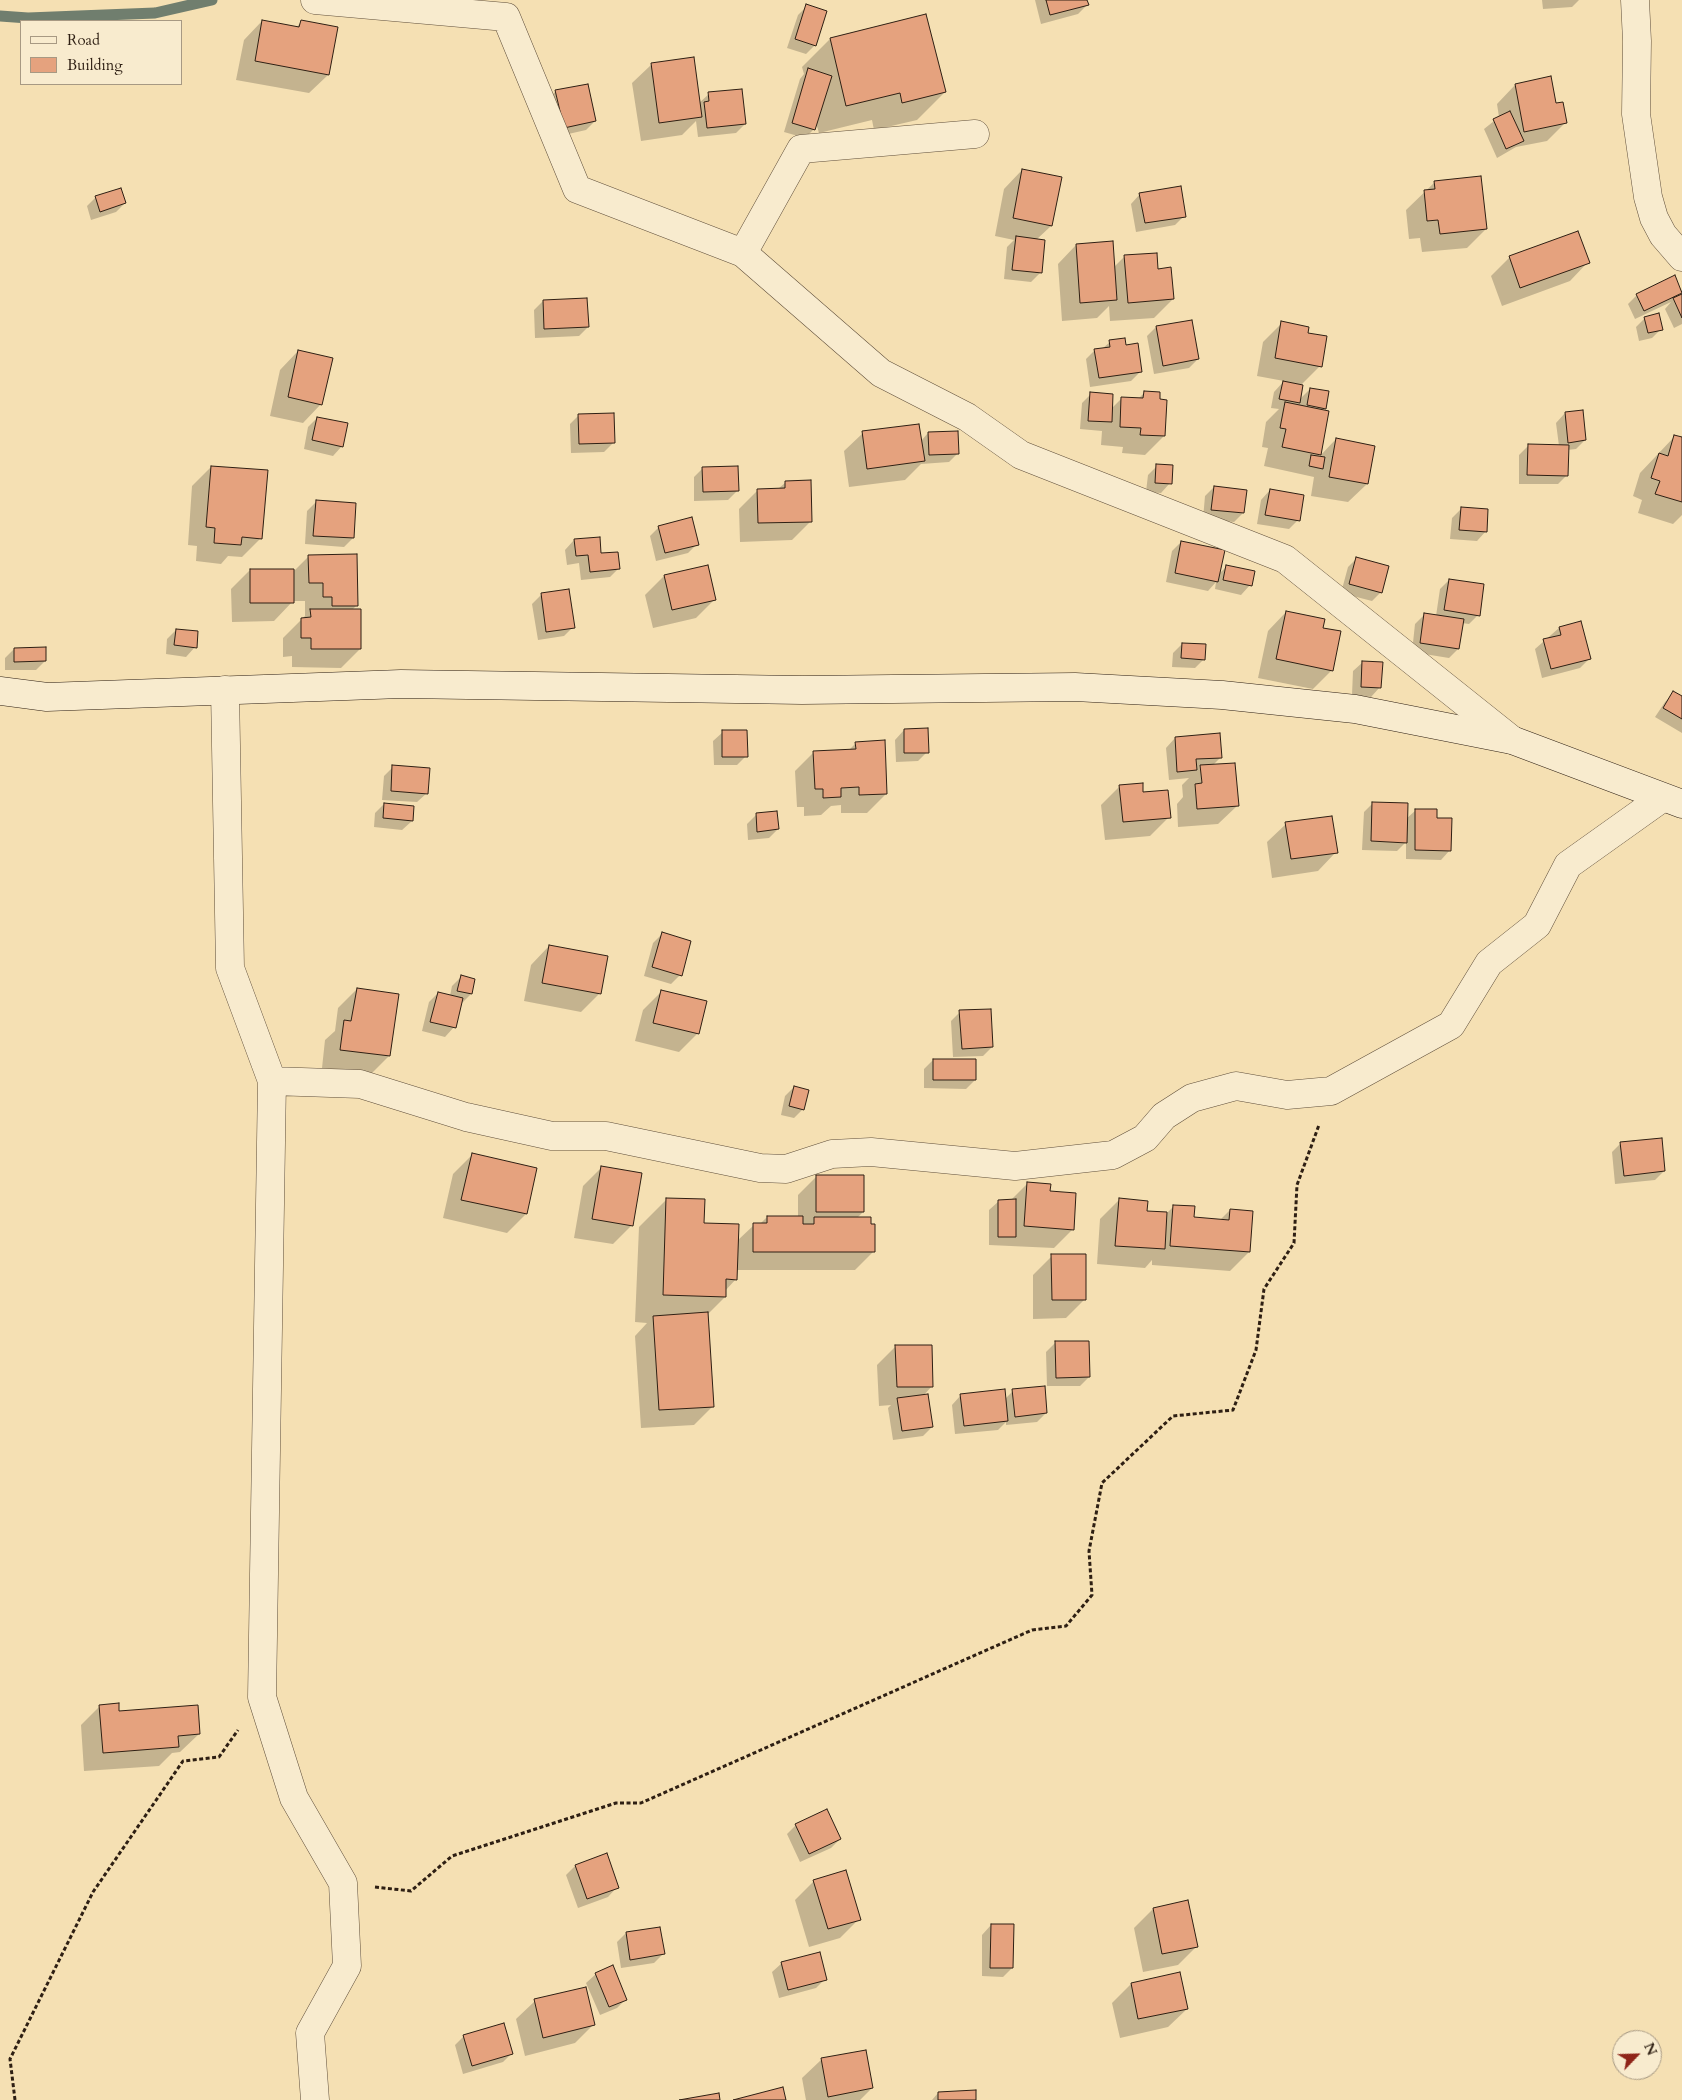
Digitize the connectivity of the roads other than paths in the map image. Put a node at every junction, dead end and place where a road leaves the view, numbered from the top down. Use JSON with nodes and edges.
{"nodes":[{"id":1,"x":316,"y":0,"type":"edge"},
{"id":2,"x":1634,"y":0,"type":"edge"},
{"id":3,"x":975,"y":134,"type":"dead end"},
{"id":4,"x":743,"y":253,"type":"junction"},
{"id":5,"x":1682,"y":257,"type":"edge"},
{"id":6,"x":225,"y":690,"type":"junction"},
{"id":7,"x":0,"y":692,"type":"edge"},
{"id":8,"x":1512,"y":740,"type":"junction"},
{"id":9,"x":1672,"y":801,"type":"edge"},
{"id":10,"x":272,"y":1081,"type":"junction"},
{"id":11,"x":315,"y":2100,"type":"edge"}],
"edges":[{"from":1,"to":4,"type":"street"},
{"from":2,"to":5,"type":"street"},
{"from":3,"to":4,"type":"street"},
{"from":4,"to":8,"type":"street"},
{"from":6,"to":7,"type":"street"},
{"from":6,"to":8,"type":"street"},
{"from":6,"to":10,"type":"street"},
{"from":8,"to":9,"type":"street"},
{"from":9,"to":10,"type":"street"},
{"from":10,"to":11,"type":"street"}]}
